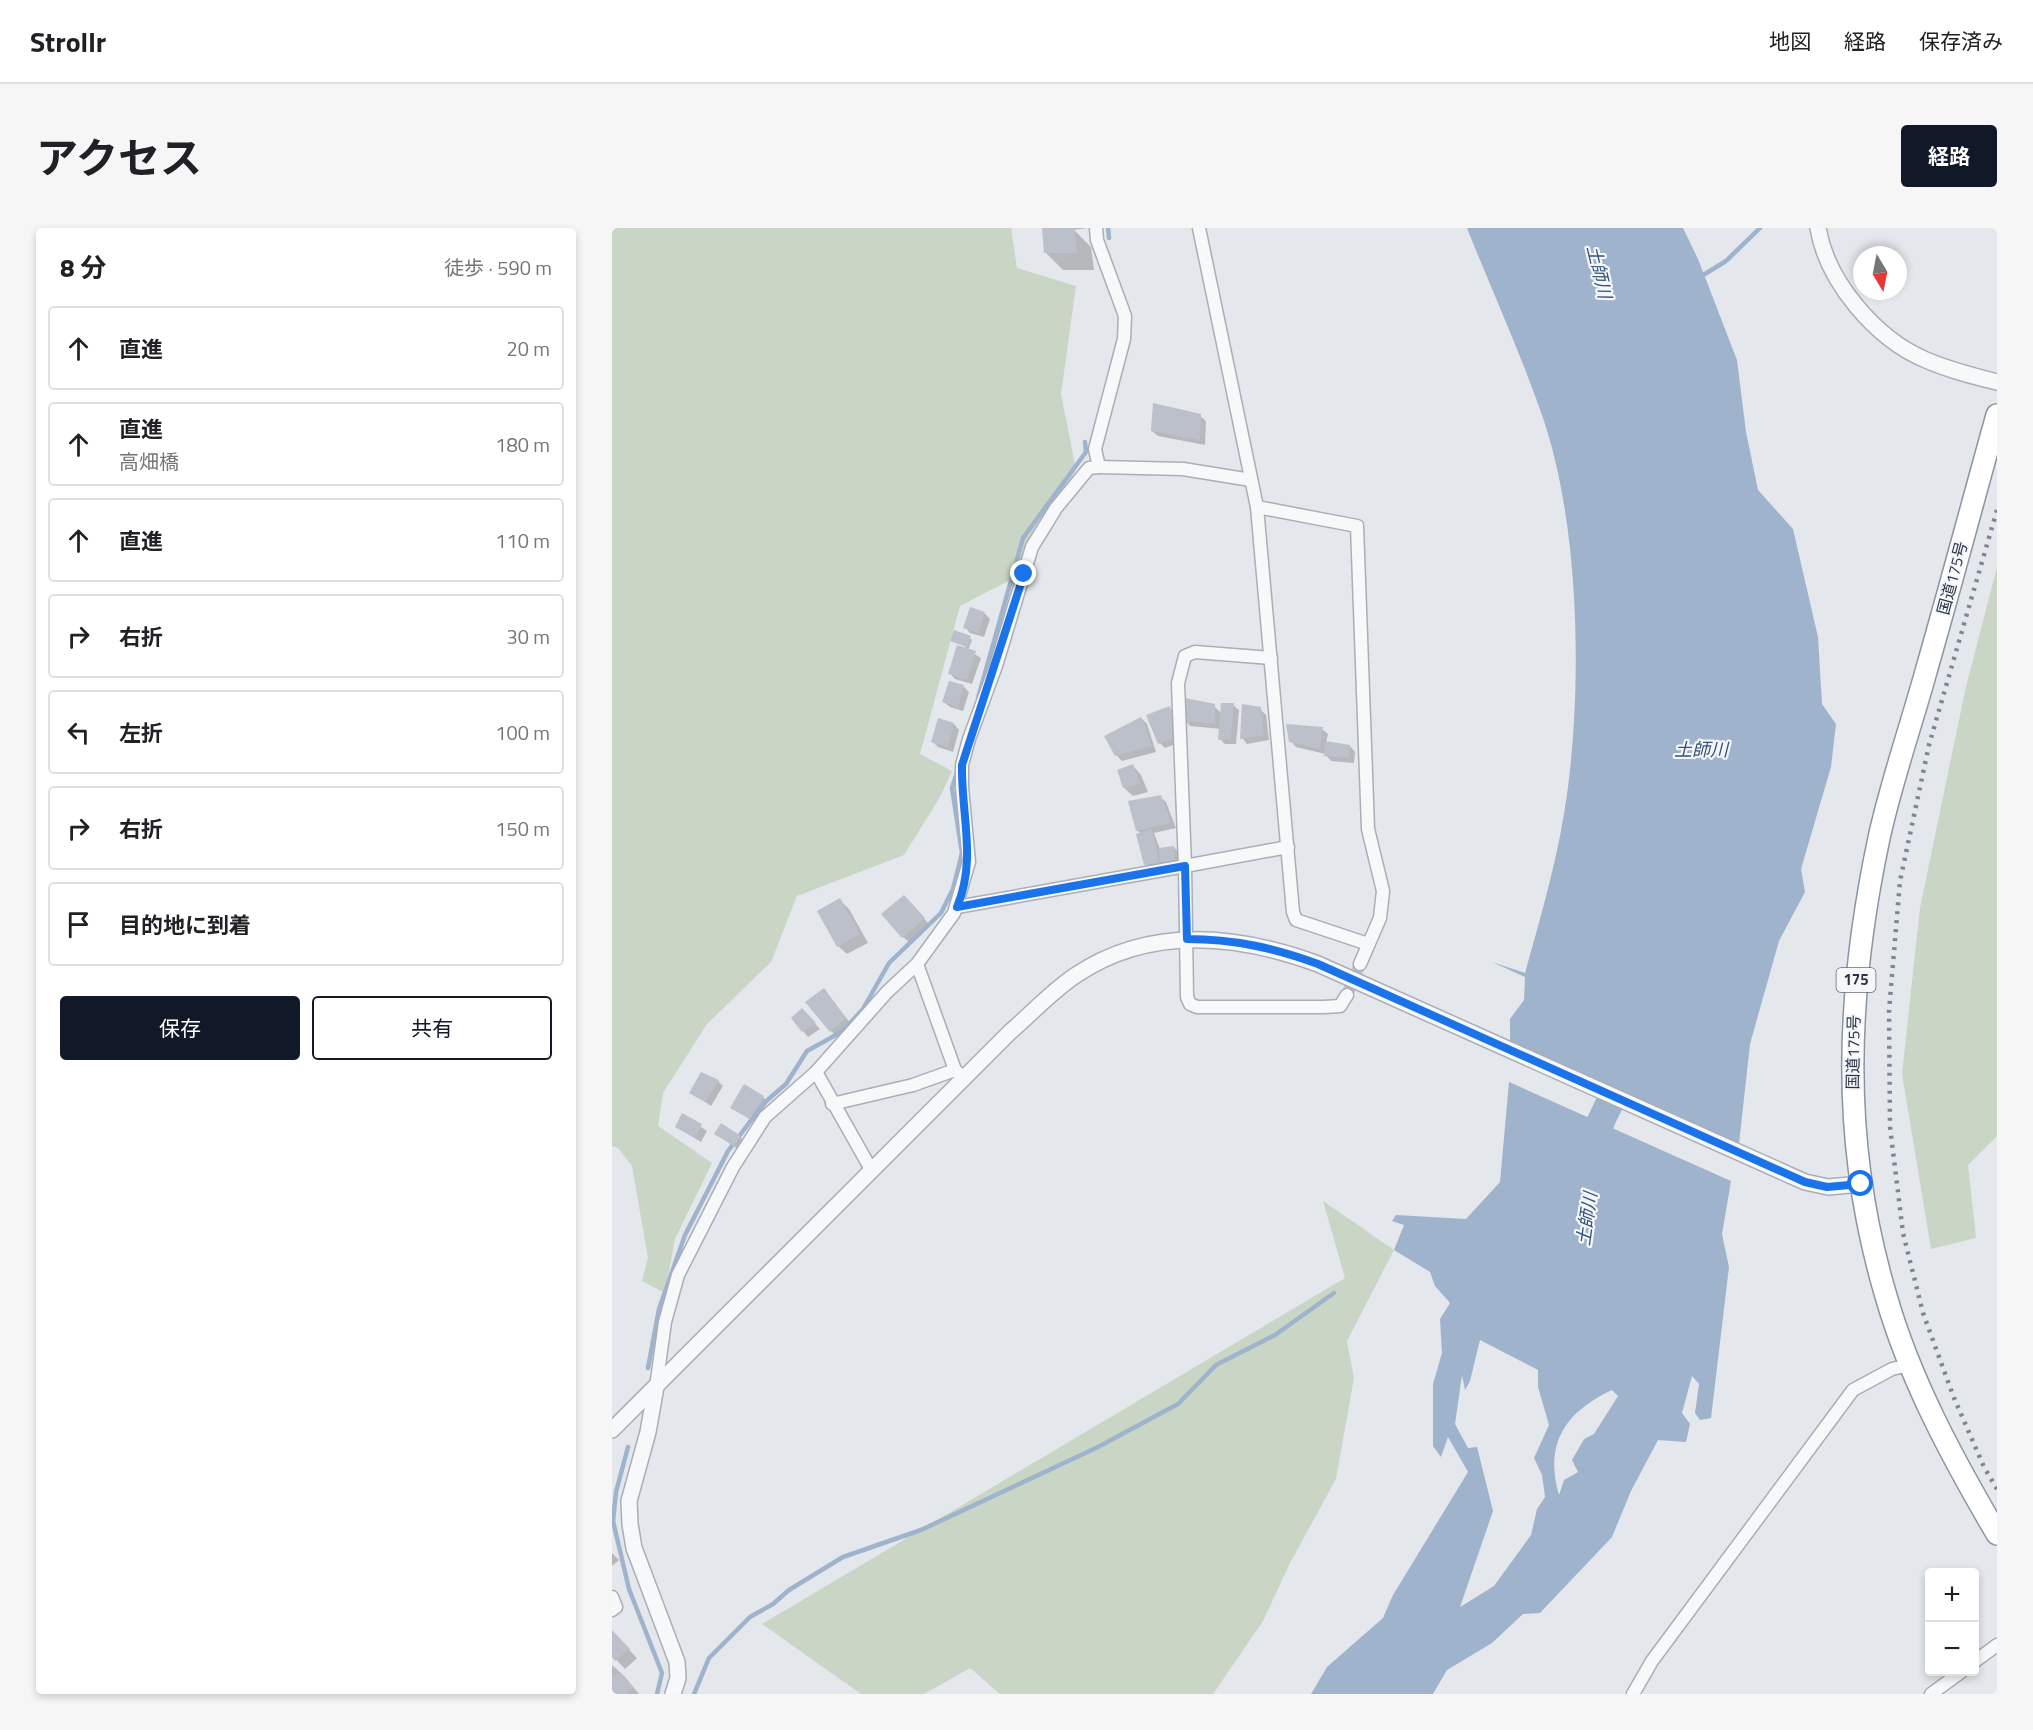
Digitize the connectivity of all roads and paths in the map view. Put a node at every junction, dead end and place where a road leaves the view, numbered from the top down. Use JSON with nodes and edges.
{"nodes":[{"id":1,"x":1096,"y":228,"type":"edge"},
{"id":2,"x":1199,"y":228,"type":"edge"},
{"id":3,"x":1818,"y":228,"type":"edge"},
{"id":4,"x":1997,"y":382,"type":"edge"},
{"id":5,"x":1997,"y":415,"type":"edge"},
{"id":6,"x":1099,"y":467,"type":"junction"},
{"id":7,"x":1251,"y":480,"type":"junction"},
{"id":8,"x":1257,"y":507,"type":"junction"},
{"id":9,"x":1271,"y":658,"type":"junction"},
{"id":10,"x":1288,"y":847,"type":"junction"},
{"id":11,"x":1185,"y":866,"type":"junction"},
{"id":12,"x":957,"y":907,"type":"junction"},
{"id":13,"x":1187,"y":939,"type":"junction"},
{"id":14,"x":1368,"y":944,"type":"junction"},
{"id":15,"x":917,"y":964,"type":"junction"},
{"id":16,"x":1360,"y":964,"type":"tunnel mouth"},
{"id":17,"x":1347,"y":995,"type":"tunnel mouth"},
{"id":18,"x":816,"y":1072,"type":"junction"},
{"id":19,"x":960,"y":1074,"type":"junction"},
{"id":20,"x":832,"y":1104,"type":"junction"},
{"id":21,"x":872,"y":1172,"type":"junction"},
{"id":22,"x":1861,"y":1184,"type":"junction"},
{"id":23,"x":1909,"y":1365,"type":"junction"},
{"id":24,"x":656,"y":1387,"type":"junction"},
{"id":25,"x":612,"y":1430,"type":"edge"},
{"id":26,"x":1997,"y":1534,"type":"edge"},
{"id":27,"x":612,"y":1598,"type":"edge"},
{"id":28,"x":612,"y":1610,"type":"edge"},
{"id":29,"x":1997,"y":1645,"type":"edge"},
{"id":30,"x":1979,"y":1658,"type":"edge"},
{"id":31,"x":1954,"y":1676,"type":"edge"},
{"id":32,"x":673,"y":1694,"type":"edge"},
{"id":33,"x":1633,"y":1694,"type":"edge"},
{"id":34,"x":1931,"y":1694,"type":"edge"}],
"edges":[{"from":1,"to":6,"type":"street"},
{"from":2,"to":7,"type":"street"},
{"from":3,"to":4,"type":"street"},
{"from":5,"to":22,"type":"highway","name":"国道175号","number":"175"},
{"from":6,"to":7,"type":"street"},
{"from":6,"to":12,"type":"street"},
{"from":7,"to":8,"type":"street"},
{"from":8,"to":9,"type":"street"},
{"from":8,"to":14,"type":"street"},
{"from":9,"to":10,"type":"street"},
{"from":9,"to":11,"type":"street"},
{"from":10,"to":11,"type":"street"},
{"from":10,"to":14,"type":"street"},
{"from":11,"to":12,"type":"street"},
{"from":11,"to":13,"type":"street"},
{"from":12,"to":15,"type":"street"},
{"from":13,"to":17,"type":"street"},
{"from":13,"to":19,"type":"street"},
{"from":13,"to":22,"type":"street"},
{"from":14,"to":16,"type":"street"},
{"from":15,"to":18,"type":"street"},
{"from":15,"to":19,"type":"street"},
{"from":18,"to":20,"type":"street"},
{"from":18,"to":24,"type":"street"},
{"from":19,"to":20,"type":"street"},
{"from":19,"to":21,"type":"street"},
{"from":20,"to":21,"type":"street"},
{"from":21,"to":24,"type":"street"},
{"from":22,"to":23,"type":"highway","name":"国道175号","number":"175"},
{"from":23,"to":26,"type":"highway","name":"国道175号","number":"175"},
{"from":23,"to":33,"type":"street"},
{"from":24,"to":25,"type":"street"},
{"from":24,"to":32,"type":"street"},
{"from":27,"to":28,"type":"street"},
{"from":29,"to":30,"type":"street"},
{"from":31,"to":34,"type":"street"}]}
